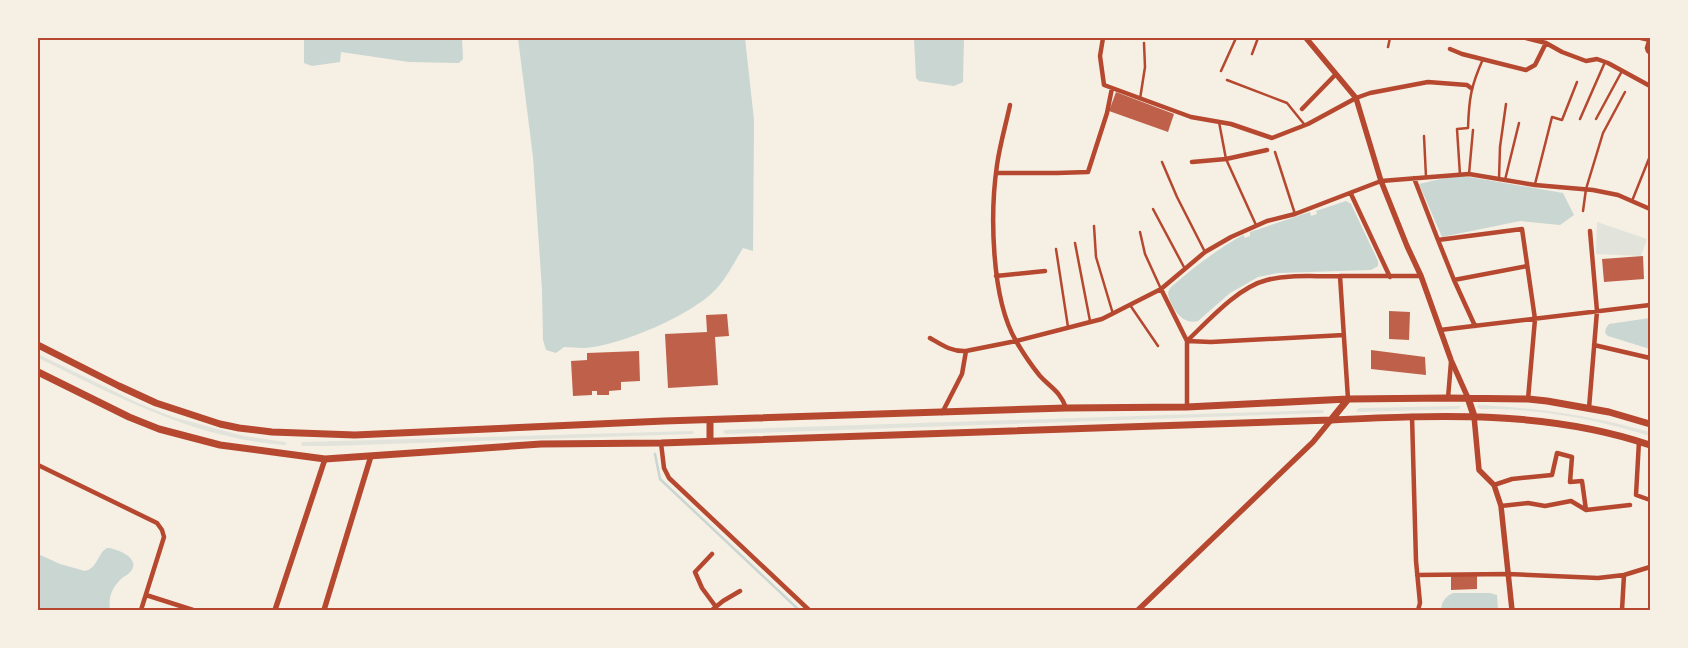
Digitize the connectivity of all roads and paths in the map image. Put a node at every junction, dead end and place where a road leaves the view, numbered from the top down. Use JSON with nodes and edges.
{"nodes":[{"id":1,"x":1103,"y":38,"type":"edge"},
{"id":2,"x":1236,"y":38,"type":"edge"},
{"id":3,"x":1258,"y":38,"type":"edge"},
{"id":4,"x":1306,"y":38,"type":"edge"},
{"id":5,"x":1390,"y":38,"type":"edge"},
{"id":6,"x":1526,"y":38,"type":"edge"},
{"id":7,"x":1641,"y":38,"type":"edge"},
{"id":8,"x":1650,"y":39,"type":"edge"},
{"id":9,"x":1144,"y":43,"type":"dead end"},
{"id":10,"x":1546,"y":43,"type":"junction"},
{"id":11,"x":1388,"y":47,"type":"dead end"},
{"id":12,"x":1450,"y":49,"type":"dead end"},
{"id":13,"x":1650,"y":53,"type":"edge"},
{"id":14,"x":1252,"y":54,"type":"dead end"},
{"id":15,"x":1483,"y":59,"type":"junction"},
{"id":16,"x":1605,"y":62,"type":"junction"},
{"id":17,"x":1622,"y":70,"type":"junction"},
{"id":18,"x":1221,"y":71,"type":"dead end"},
{"id":19,"x":1336,"y":74,"type":"junction"},
{"id":20,"x":1227,"y":80,"type":"dead end"},
{"id":21,"x":1577,"y":82,"type":"dead end"},
{"id":22,"x":1650,"y":86,"type":"edge"},
{"id":23,"x":1112,"y":88,"type":"junction"},
{"id":24,"x":1471,"y":88,"type":"junction"},
{"id":25,"x":1625,"y":92,"type":"dead end"},
{"id":26,"x":1356,"y":98,"type":"junction"},
{"id":27,"x":1140,"y":99,"type":"junction"},
{"id":28,"x":1506,"y":104,"type":"dead end"},
{"id":29,"x":1010,"y":105,"type":"dead end"},
{"id":30,"x":1302,"y":109,"type":"dead end"},
{"id":31,"x":1580,"y":119,"type":"dead end"},
{"id":32,"x":1596,"y":119,"type":"dead end"},
{"id":33,"x":1219,"y":122,"type":"junction"},
{"id":34,"x":1518,"y":123,"type":"dead end"},
{"id":35,"x":1305,"y":126,"type":"junction"},
{"id":36,"x":1473,"y":130,"type":"dead end"},
{"id":37,"x":1424,"y":136,"type":"dead end"},
{"id":38,"x":1267,"y":150,"type":"dead end"},
{"id":39,"x":1276,"y":152,"type":"dead end"},
{"id":40,"x":1650,"y":156,"type":"edge"},
{"id":41,"x":1226,"y":159,"type":"junction"},
{"id":42,"x":1162,"y":162,"type":"dead end"},
{"id":43,"x":1192,"y":162,"type":"dead end"},
{"id":44,"x":997,"y":173,"type":"junction"},
{"id":45,"x":1469,"y":174,"type":"junction"},
{"id":46,"x":1460,"y":175,"type":"junction"},
{"id":47,"x":1414,"y":178,"type":"junction"},
{"id":48,"x":1426,"y":178,"type":"junction"},
{"id":49,"x":1499,"y":179,"type":"junction"},
{"id":50,"x":1505,"y":180,"type":"junction"},
{"id":51,"x":1381,"y":181,"type":"junction"},
{"id":52,"x":1534,"y":186,"type":"junction"},
{"id":53,"x":1586,"y":189,"type":"junction"},
{"id":54,"x":1351,"y":194,"type":"junction"},
{"id":55,"x":1632,"y":201,"type":"junction"},
{"id":56,"x":1153,"y":209,"type":"dead end"},
{"id":57,"x":1650,"y":209,"type":"edge"},
{"id":58,"x":1583,"y":211,"type":"dead end"},
{"id":59,"x":1295,"y":214,"type":"junction"},
{"id":60,"x":1256,"y":225,"type":"junction"},
{"id":61,"x":1094,"y":226,"type":"dead end"},
{"id":62,"x":1590,"y":231,"type":"dead end"},
{"id":63,"x":1140,"y":232,"type":"dead end"},
{"id":64,"x":1438,"y":240,"type":"junction"},
{"id":65,"x":1075,"y":243,"type":"dead end"},
{"id":66,"x":1056,"y":249,"type":"dead end"},
{"id":67,"x":1205,"y":252,"type":"junction"},
{"id":68,"x":1527,"y":266,"type":"junction"},
{"id":69,"x":1185,"y":268,"type":"junction"},
{"id":70,"x":1045,"y":270,"type":"dead end"},
{"id":71,"x":996,"y":276,"type":"junction"},
{"id":72,"x":1340,"y":276,"type":"junction"},
{"id":73,"x":1421,"y":276,"type":"junction"},
{"id":74,"x":1390,"y":277,"type":"junction"},
{"id":75,"x":1454,"y":280,"type":"junction"},
{"id":76,"x":1161,"y":288,"type":"junction"},
{"id":77,"x":1130,"y":305,"type":"junction"},
{"id":78,"x":1650,"y":305,"type":"edge"},
{"id":79,"x":1597,"y":311,"type":"junction"},
{"id":80,"x":1114,"y":314,"type":"junction"},
{"id":81,"x":1534,"y":319,"type":"junction"},
{"id":82,"x":1090,"y":323,"type":"junction"},
{"id":83,"x":1475,"y":326,"type":"junction"},
{"id":84,"x":1068,"y":328,"type":"junction"},
{"id":85,"x":1440,"y":330,"type":"junction"},
{"id":86,"x":1344,"y":335,"type":"junction"},
{"id":87,"x":930,"y":338,"type":"dead end"},
{"id":88,"x":1187,"y":340,"type":"junction"},
{"id":89,"x":1016,"y":341,"type":"junction"},
{"id":90,"x":38,"y":345,"type":"edge"},
{"id":91,"x":1594,"y":345,"type":"junction"},
{"id":92,"x":1158,"y":346,"type":"dead end"},
{"id":93,"x":966,"y":351,"type":"junction"},
{"id":94,"x":1650,"y":358,"type":"edge"},
{"id":95,"x":1451,"y":360,"type":"junction"},
{"id":96,"x":38,"y":372,"type":"edge"},
{"id":97,"x":1448,"y":398,"type":"junction"},
{"id":98,"x":1468,"y":398,"type":"junction"},
{"id":99,"x":1348,"y":399,"type":"junction"},
{"id":100,"x":1528,"y":399,"type":"junction"},
{"id":101,"x":1188,"y":407,"type":"junction"},
{"id":102,"x":1066,"y":408,"type":"junction"},
{"id":103,"x":1589,"y":408,"type":"junction"},
{"id":104,"x":942,"y":413,"type":"junction"},
{"id":105,"x":1412,"y":416,"type":"junction"},
{"id":106,"x":1474,"y":416,"type":"junction"},
{"id":107,"x":710,"y":420,"type":"junction"},
{"id":108,"x":1331,"y":420,"type":"junction"},
{"id":109,"x":1650,"y":424,"type":"edge"},
{"id":110,"x":710,"y":440,"type":"junction"},
{"id":111,"x":1639,"y":441,"type":"junction"},
{"id":112,"x":662,"y":443,"type":"junction"},
{"id":113,"x":1650,"y":445,"type":"edge"},
{"id":114,"x":371,"y":456,"type":"junction"},
{"id":115,"x":325,"y":459,"type":"junction"},
{"id":116,"x":38,"y":466,"type":"edge"},
{"id":117,"x":1494,"y":485,"type":"junction"},
{"id":118,"x":1650,"y":500,"type":"edge"},
{"id":119,"x":1630,"y":505,"type":"dead end"},
{"id":120,"x":1501,"y":506,"type":"junction"},
{"id":121,"x":1586,"y":510,"type":"junction"},
{"id":122,"x":712,"y":554,"type":"dead end"},
{"id":123,"x":1650,"y":567,"type":"edge"},
{"id":124,"x":1508,"y":574,"type":"junction"},
{"id":125,"x":1417,"y":575,"type":"junction"},
{"id":126,"x":1624,"y":575,"type":"junction"},
{"id":127,"x":740,"y":591,"type":"dead end"},
{"id":128,"x":146,"y":595,"type":"junction"},
{"id":129,"x":715,"y":609,"type":"edge"},
{"id":130,"x":141,"y":610,"type":"edge"},
{"id":131,"x":193,"y":610,"type":"edge"},
{"id":132,"x":275,"y":610,"type":"edge"},
{"id":133,"x":324,"y":610,"type":"edge"},
{"id":134,"x":809,"y":610,"type":"edge"},
{"id":135,"x":1138,"y":610,"type":"edge"},
{"id":136,"x":1418,"y":610,"type":"edge"},
{"id":137,"x":1512,"y":610,"type":"edge"},
{"id":138,"x":1622,"y":610,"type":"edge"}],
"edges":[{"from":1,"to":23,"type":"street"},
{"from":2,"to":18,"type":"lane"},
{"from":3,"to":14,"type":"lane"},
{"from":4,"to":19,"type":"street"},
{"from":5,"to":11,"type":"lane"},
{"from":6,"to":10,"type":"street"},
{"from":7,"to":8,"type":"street"},
{"from":8,"to":13,"type":"street"},
{"from":9,"to":27,"type":"lane"},
{"from":10,"to":15,"type":"street"},
{"from":10,"to":16,"type":"street"},
{"from":12,"to":15,"type":"street"},
{"from":15,"to":24,"type":"lane"},
{"from":16,"to":17,"type":"street"},
{"from":16,"to":31,"type":"lane"},
{"from":17,"to":22,"type":"street"},
{"from":17,"to":32,"type":"lane"},
{"from":19,"to":26,"type":"street"},
{"from":19,"to":30,"type":"street"},
{"from":20,"to":35,"type":"lane"},
{"from":21,"to":52,"type":"lane"},
{"from":23,"to":27,"type":"street"},
{"from":23,"to":44,"type":"street"},
{"from":24,"to":26,"type":"street"},
{"from":24,"to":46,"type":"lane"},
{"from":25,"to":53,"type":"lane"},
{"from":26,"to":35,"type":"street"},
{"from":26,"to":51,"type":"street"},
{"from":27,"to":33,"type":"street"},
{"from":28,"to":49,"type":"lane"},
{"from":29,"to":44,"type":"street"},
{"from":33,"to":35,"type":"street"},
{"from":33,"to":41,"type":"lane"},
{"from":34,"to":50,"type":"lane"},
{"from":36,"to":45,"type":"lane"},
{"from":37,"to":48,"type":"lane"},
{"from":38,"to":41,"type":"street"},
{"from":39,"to":59,"type":"lane"},
{"from":40,"to":55,"type":"lane"},
{"from":41,"to":43,"type":"street"},
{"from":41,"to":60,"type":"lane"},
{"from":42,"to":67,"type":"lane"},
{"from":44,"to":71,"type":"street"},
{"from":45,"to":46,"type":"street"},
{"from":45,"to":49,"type":"street"},
{"from":46,"to":48,"type":"street"},
{"from":47,"to":48,"type":"street"},
{"from":47,"to":51,"type":"street"},
{"from":47,"to":64,"type":"street"},
{"from":49,"to":50,"type":"street"},
{"from":50,"to":52,"type":"street"},
{"from":51,"to":54,"type":"street"},
{"from":51,"to":73,"type":"street"},
{"from":52,"to":53,"type":"street"},
{"from":53,"to":55,"type":"street"},
{"from":53,"to":58,"type":"lane"},
{"from":54,"to":59,"type":"street"},
{"from":54,"to":74,"type":"street"},
{"from":55,"to":57,"type":"street"},
{"from":56,"to":69,"type":"lane"},
{"from":59,"to":60,"type":"street"},
{"from":60,"to":67,"type":"street"},
{"from":61,"to":80,"type":"lane"},
{"from":62,"to":79,"type":"street"},
{"from":63,"to":76,"type":"lane"},
{"from":64,"to":68,"type":"street"},
{"from":64,"to":75,"type":"street"},
{"from":65,"to":82,"type":"lane"},
{"from":66,"to":84,"type":"lane"},
{"from":67,"to":69,"type":"street"},
{"from":68,"to":75,"type":"street"},
{"from":68,"to":81,"type":"street"},
{"from":69,"to":76,"type":"street"},
{"from":70,"to":71,"type":"street"},
{"from":71,"to":89,"type":"street"},
{"from":72,"to":74,"type":"street"},
{"from":72,"to":86,"type":"street"},
{"from":72,"to":88,"type":"street"},
{"from":73,"to":74,"type":"street"},
{"from":73,"to":85,"type":"street"},
{"from":75,"to":83,"type":"street"},
{"from":76,"to":77,"type":"street"},
{"from":76,"to":88,"type":"street"},
{"from":77,"to":80,"type":"street"},
{"from":77,"to":92,"type":"lane"},
{"from":78,"to":79,"type":"street"},
{"from":79,"to":81,"type":"street"},
{"from":79,"to":91,"type":"street"},
{"from":80,"to":82,"type":"street"},
{"from":81,"to":83,"type":"street"},
{"from":81,"to":100,"type":"street"},
{"from":82,"to":84,"type":"street"},
{"from":83,"to":85,"type":"street"},
{"from":84,"to":89,"type":"street"},
{"from":85,"to":95,"type":"street"},
{"from":86,"to":88,"type":"street"},
{"from":86,"to":99,"type":"street"},
{"from":87,"to":93,"type":"street"},
{"from":88,"to":101,"type":"street"},
{"from":89,"to":93,"type":"street"},
{"from":89,"to":102,"type":"street"},
{"from":90,"to":107,"type":"main road"},
{"from":91,"to":94,"type":"street"},
{"from":91,"to":103,"type":"street"},
{"from":93,"to":104,"type":"street"},
{"from":95,"to":97,"type":"street"},
{"from":95,"to":98,"type":"street"},
{"from":96,"to":115,"type":"main road"},
{"from":97,"to":98,"type":"main road"},
{"from":97,"to":99,"type":"main road"},
{"from":98,"to":100,"type":"main road"},
{"from":98,"to":106,"type":"main road"},
{"from":99,"to":101,"type":"main road"},
{"from":99,"to":108,"type":"main road"},
{"from":100,"to":103,"type":"main road"},
{"from":101,"to":102,"type":"main road"},
{"from":102,"to":104,"type":"main road"},
{"from":103,"to":109,"type":"main road"},
{"from":104,"to":107,"type":"main road"},
{"from":105,"to":106,"type":"main road"},
{"from":105,"to":108,"type":"main road"},
{"from":105,"to":125,"type":"street"},
{"from":106,"to":111,"type":"main road"},
{"from":106,"to":117,"type":"street"},
{"from":107,"to":110,"type":"main road"},
{"from":108,"to":110,"type":"main road"},
{"from":108,"to":135,"type":"street"},
{"from":110,"to":112,"type":"main road"},
{"from":111,"to":113,"type":"main road"},
{"from":111,"to":118,"type":"street"},
{"from":112,"to":114,"type":"main road"},
{"from":112,"to":134,"type":"street"},
{"from":114,"to":115,"type":"main road"},
{"from":114,"to":133,"type":"street"},
{"from":115,"to":132,"type":"street"},
{"from":116,"to":128,"type":"street"},
{"from":117,"to":120,"type":"street"},
{"from":117,"to":121,"type":"street"},
{"from":119,"to":121,"type":"street"},
{"from":120,"to":121,"type":"street"},
{"from":120,"to":124,"type":"street"},
{"from":122,"to":129,"type":"street"},
{"from":123,"to":126,"type":"street"},
{"from":124,"to":125,"type":"street"},
{"from":124,"to":126,"type":"street"},
{"from":124,"to":137,"type":"street"},
{"from":125,"to":136,"type":"street"},
{"from":126,"to":138,"type":"street"},
{"from":127,"to":129,"type":"street"},
{"from":128,"to":130,"type":"street"},
{"from":128,"to":131,"type":"street"}]}
